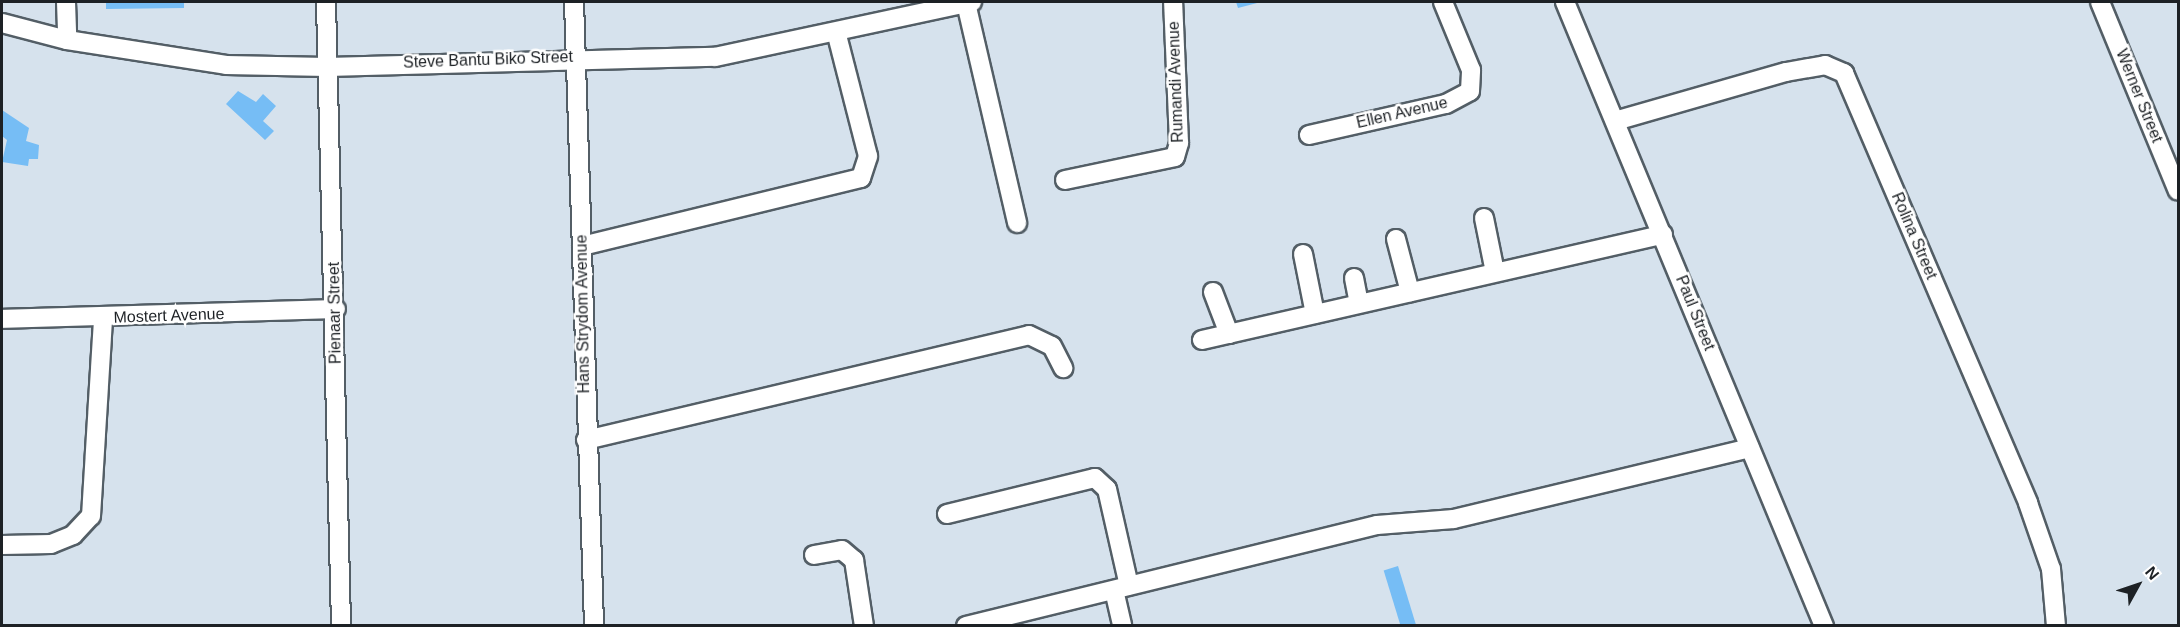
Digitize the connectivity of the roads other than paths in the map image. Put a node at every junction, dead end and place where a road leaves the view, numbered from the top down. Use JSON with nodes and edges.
{"nodes":[{"id":1,"x":66,"y":2,"type":"edge"},
{"id":2,"x":326,"y":2,"type":"edge"},
{"id":3,"x":574,"y":2,"type":"edge"},
{"id":4,"x":969,"y":2,"type":"edge"},
{"id":5,"x":1173,"y":2,"type":"edge"},
{"id":6,"x":1443,"y":2,"type":"edge"},
{"id":7,"x":1565,"y":2,"type":"edge"},
{"id":8,"x":2100,"y":2,"type":"edge"},
{"id":9,"x":2,"y":23,"type":"edge"},
{"id":10,"x":837,"y":34,"type":"junction"},
{"id":11,"x":67,"y":40,"type":"junction"},
{"id":12,"x":575,"y":57,"type":"junction"},
{"id":13,"x":327,"y":67,"type":"junction"},
{"id":14,"x":1615,"y":121,"type":"junction"},
{"id":15,"x":1309,"y":135,"type":"dead end"},
{"id":16,"x":1065,"y":180,"type":"dead end"},
{"id":17,"x":2178,"y":191,"type":"edge"},
{"id":18,"x":1484,"y":218,"type":"dead end"},
{"id":19,"x":1017,"y":223,"type":"dead end"},
{"id":20,"x":1663,"y":234,"type":"junction"},
{"id":21,"x":1396,"y":239,"type":"dead end"},
{"id":22,"x":582,"y":246,"type":"junction"},
{"id":23,"x":1303,"y":254,"type":"dead end"},
{"id":24,"x":1495,"y":272,"type":"junction"},
{"id":25,"x":1354,"y":278,"type":"dead end"},
{"id":26,"x":1213,"y":292,"type":"dead end"},
{"id":27,"x":1410,"y":292,"type":"junction"},
{"id":28,"x":1359,"y":304,"type":"junction"},
{"id":29,"x":336,"y":309,"type":"junction"},
{"id":30,"x":1316,"y":314,"type":"junction"},
{"id":31,"x":103,"y":318,"type":"junction"},
{"id":32,"x":2,"y":319,"type":"edge"},
{"id":33,"x":1229,"y":334,"type":"junction"},
{"id":34,"x":1202,"y":340,"type":"dead end"},
{"id":35,"x":1064,"y":368,"type":"dead end"},
{"id":36,"x":586,"y":440,"type":"junction"},
{"id":37,"x":1750,"y":448,"type":"junction"},
{"id":38,"x":946,"y":514,"type":"dead end"},
{"id":39,"x":2,"y":545,"type":"edge"},
{"id":40,"x":814,"y":555,"type":"dead end"},
{"id":41,"x":1121,"y":588,"type":"junction"},
{"id":42,"x":1013,"y":620,"type":"edge"},
{"id":43,"x":341,"y":626,"type":"edge"},
{"id":44,"x":594,"y":626,"type":"edge"},
{"id":45,"x":864,"y":626,"type":"edge"},
{"id":46,"x":966,"y":626,"type":"edge"},
{"id":47,"x":1122,"y":626,"type":"edge"},
{"id":48,"x":1824,"y":626,"type":"edge"},
{"id":49,"x":2056,"y":626,"type":"edge"}],
"edges":[{"from":1,"to":11,"type":"street"},
{"from":2,"to":13,"type":"street","name":"Pienaar Street"},
{"from":3,"to":12,"type":"street","name":"Hans Strydom Avenue"},
{"from":4,"to":10,"type":"street","name":"Steve Bantu Biko Street"},
{"from":4,"to":19,"type":"street"},
{"from":5,"to":16,"type":"street","name":"Rumandi Avenue"},
{"from":6,"to":15,"type":"street","name":"Ellen Avenue"},
{"from":7,"to":14,"type":"street","name":"Paul Street"},
{"from":8,"to":17,"type":"street","name":"Werner Street"},
{"from":9,"to":11,"type":"street","name":"Steve Bantu Biko Street"},
{"from":10,"to":12,"type":"street","name":"Steve Bantu Biko Street"},
{"from":10,"to":22,"type":"street"},
{"from":11,"to":13,"type":"street","name":"Steve Bantu Biko Street"},
{"from":12,"to":13,"type":"street","name":"Steve Bantu Biko Street"},
{"from":12,"to":22,"type":"street","name":"Hans Strydom Avenue"},
{"from":13,"to":29,"type":"street","name":"Pienaar Street"},
{"from":14,"to":20,"type":"street","name":"Paul Street"},
{"from":14,"to":49,"type":"street","name":"Rolina Street"},
{"from":18,"to":24,"type":"street"},
{"from":20,"to":24,"type":"street"},
{"from":20,"to":37,"type":"street","name":"Paul Street"},
{"from":21,"to":27,"type":"street"},
{"from":22,"to":36,"type":"street","name":"Hans Strydom Avenue"},
{"from":23,"to":30,"type":"street"},
{"from":24,"to":27,"type":"street"},
{"from":25,"to":28,"type":"street"},
{"from":26,"to":33,"type":"street"},
{"from":27,"to":28,"type":"street"},
{"from":28,"to":30,"type":"street"},
{"from":29,"to":31,"type":"street","name":"Mostert Avenue"},
{"from":29,"to":43,"type":"street","name":"Pienaar Street"},
{"from":30,"to":33,"type":"street"},
{"from":31,"to":32,"type":"street","name":"Mostert Avenue"},
{"from":31,"to":39,"type":"street"},
{"from":33,"to":34,"type":"street"},
{"from":35,"to":36,"type":"street"},
{"from":36,"to":44,"type":"street","name":"Hans Strydom Avenue"},
{"from":37,"to":41,"type":"street"},
{"from":37,"to":48,"type":"street","name":"Paul Street"},
{"from":38,"to":41,"type":"street"},
{"from":40,"to":45,"type":"street"},
{"from":41,"to":42,"type":"street"},
{"from":41,"to":47,"type":"street"},
{"from":42,"to":46,"type":"street"}]}
